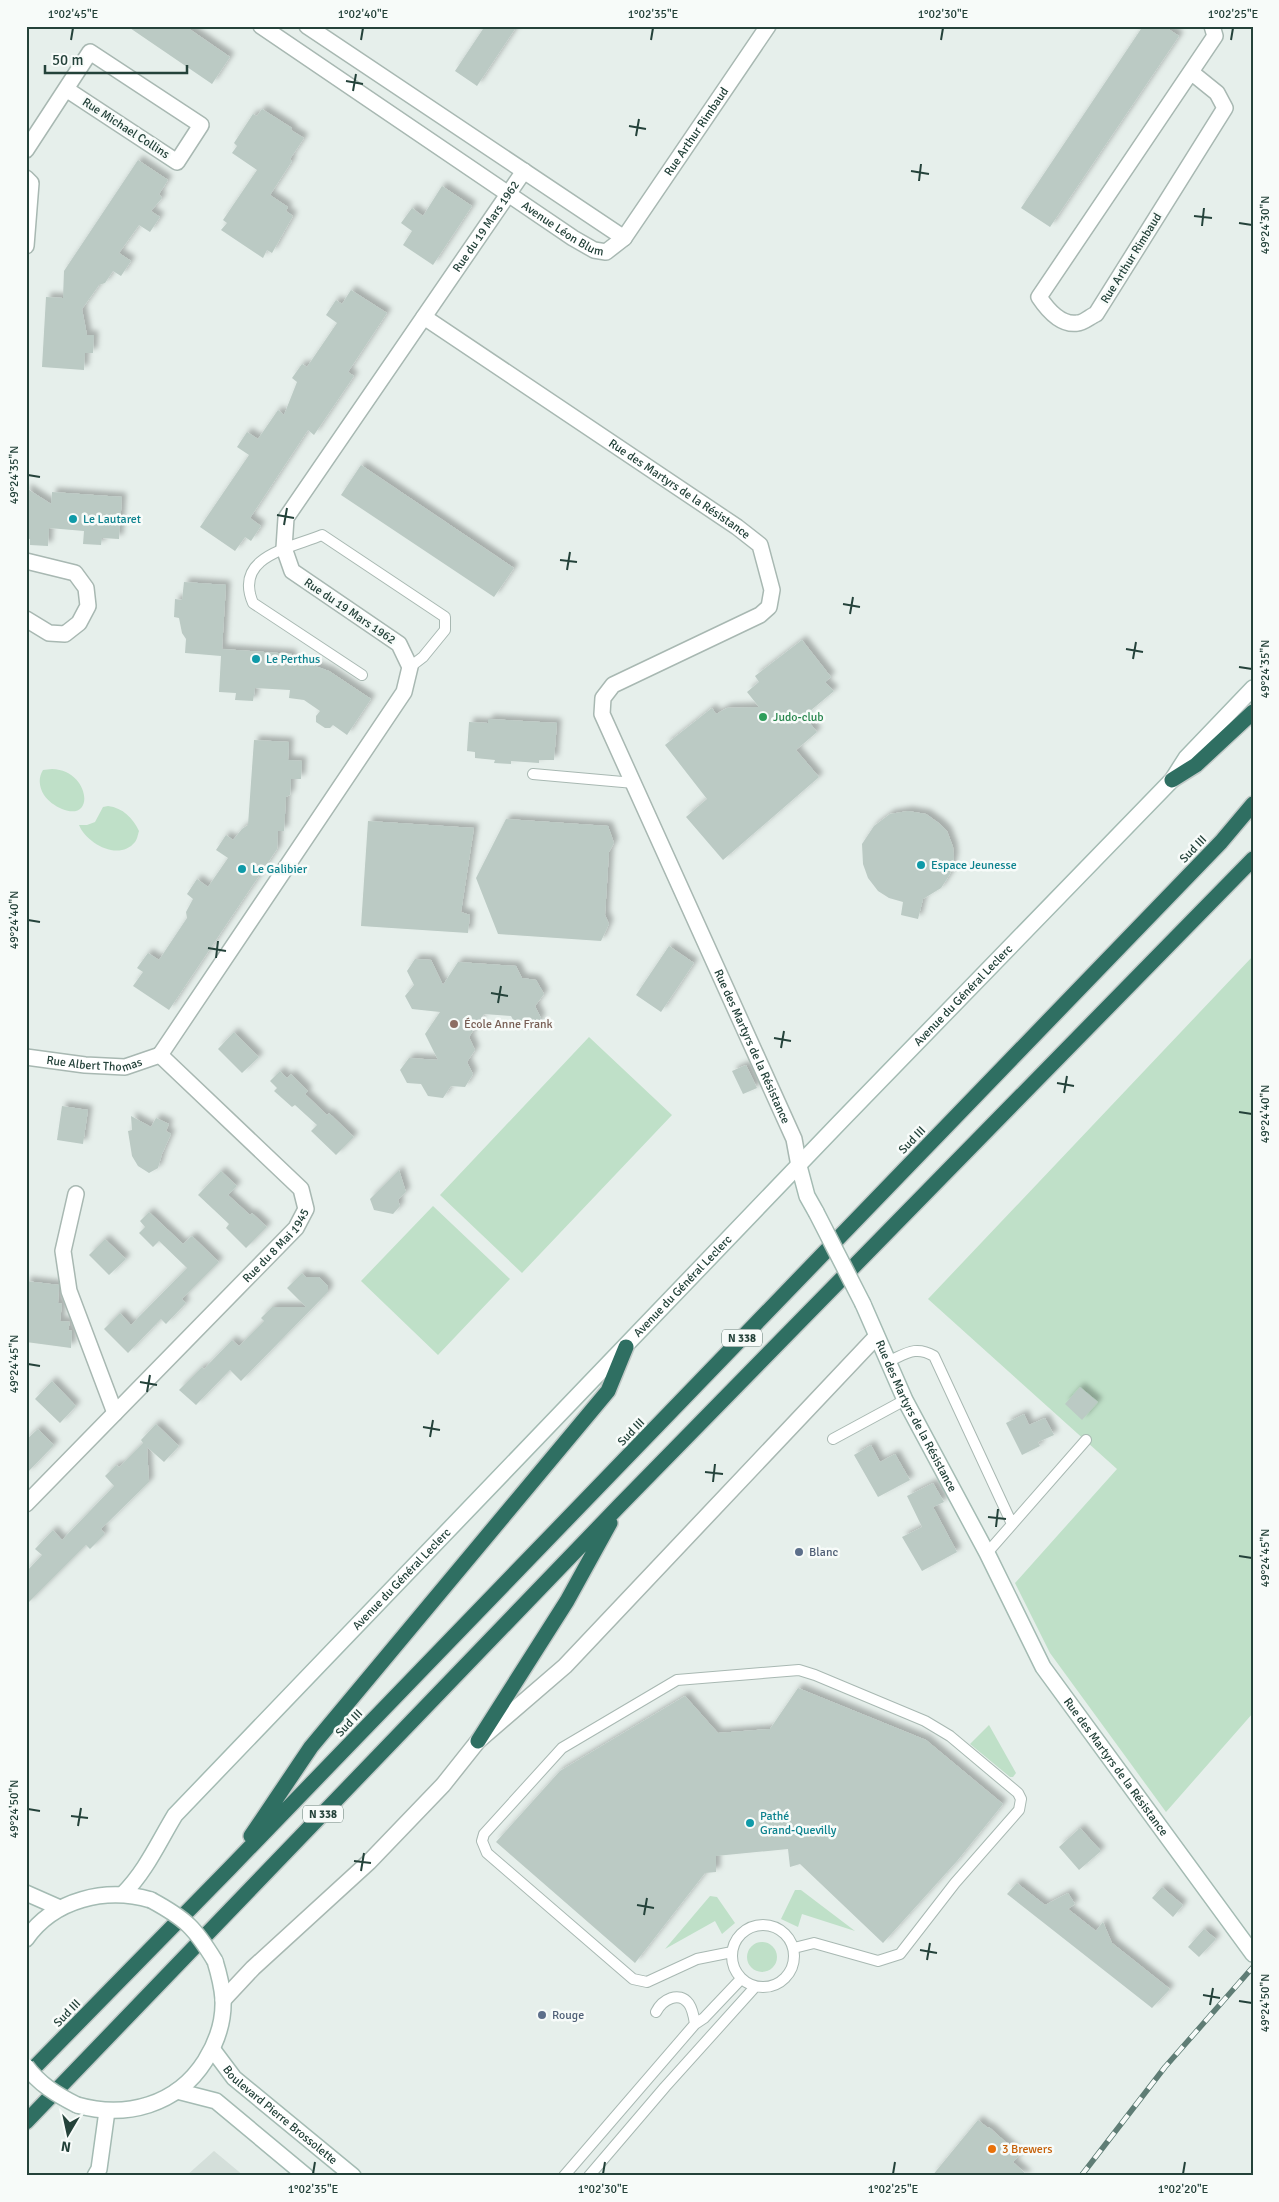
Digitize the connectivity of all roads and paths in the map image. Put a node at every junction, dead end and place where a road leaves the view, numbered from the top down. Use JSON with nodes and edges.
{"nodes":[{"id":1,"x":261,"y":26,"type":"edge"},
{"id":2,"x":307,"y":26,"type":"edge"},
{"id":3,"x":768,"y":26,"type":"edge"},
{"id":4,"x":1212,"y":26,"type":"edge"},
{"id":5,"x":1191,"y":72,"type":"junction"},
{"id":6,"x":66,"y":89,"type":"junction"},
{"id":7,"x":26,"y":150,"type":"edge"},
{"id":8,"x":524,"y":171,"type":"junction"},
{"id":9,"x":26,"y":178,"type":"edge"},
{"id":10,"x":509,"y":194,"type":"junction"},
{"id":11,"x":624,"y":238,"type":"junction"},
{"id":12,"x":26,"y":246,"type":"edge"},
{"id":13,"x":424,"y":317,"type":"junction"},
{"id":14,"x":284,"y":548,"type":"junction"},
{"id":15,"x":26,"y":561,"type":"edge"},
{"id":16,"x":26,"y":619,"type":"edge"},
{"id":17,"x":410,"y":667,"type":"junction"},
{"id":18,"x":362,"y":675,"type":"dead end"},
{"id":19,"x":1253,"y":688,"type":"edge"},
{"id":20,"x":1253,"y":712,"type":"edge"},
{"id":21,"x":533,"y":774,"type":"dead end"},
{"id":22,"x":1172,"y":780,"type":"junction"},
{"id":23,"x":634,"y":783,"type":"junction"},
{"id":24,"x":1253,"y":804,"type":"edge"},
{"id":25,"x":1253,"y":860,"type":"edge"},
{"id":26,"x":160,"y":1055,"type":"junction"},
{"id":27,"x":26,"y":1057,"type":"edge"},
{"id":28,"x":799,"y":1166,"type":"junction"},
{"id":29,"x":76,"y":1194,"type":"dead end"},
{"id":30,"x":876,"y":1337,"type":"junction"},
{"id":31,"x":626,"y":1347,"type":"junction"},
{"id":32,"x":887,"y":1362,"type":"junction"},
{"id":33,"x":905,"y":1400,"type":"junction"},
{"id":34,"x":115,"y":1413,"type":"junction"},
{"id":35,"x":833,"y":1439,"type":"dead end"},
{"id":36,"x":1086,"y":1440,"type":"dead end"},
{"id":37,"x":26,"y":1504,"type":"edge"},
{"id":38,"x":620,"y":1505,"type":"junction"},
{"id":39,"x":1012,"y":1524,"type":"junction"},
{"id":40,"x":986,"y":1553,"type":"junction"},
{"id":41,"x":478,"y":1741,"type":"junction"},
{"id":42,"x":230,"y":1869,"type":"junction"},
{"id":43,"x":26,"y":1893,"type":"edge"},
{"id":44,"x":123,"y":1894,"type":"junction"},
{"id":45,"x":60,"y":1908,"type":"junction"},
{"id":46,"x":26,"y":1939,"type":"edge"},
{"id":47,"x":794,"y":1948,"type":"junction"},
{"id":48,"x":732,"y":1952,"type":"junction"},
{"id":49,"x":1253,"y":1954,"type":"edge"},
{"id":50,"x":741,"y":1979,"type":"junction"},
{"id":51,"x":755,"y":1986,"type":"junction"},
{"id":52,"x":223,"y":2000,"type":"junction"},
{"id":53,"x":656,"y":2012,"type":"dead end"},
{"id":54,"x":695,"y":2024,"type":"junction"},
{"id":55,"x":212,"y":2050,"type":"junction"},
{"id":56,"x":26,"y":2066,"type":"edge"},
{"id":57,"x":26,"y":2076,"type":"edge"},
{"id":58,"x":177,"y":2091,"type":"junction"},
{"id":59,"x":107,"y":2111,"type":"junction"},
{"id":60,"x":26,"y":2122,"type":"edge"},
{"id":61,"x":95,"y":2176,"type":"edge"},
{"id":62,"x":306,"y":2176,"type":"edge"},
{"id":63,"x":353,"y":2176,"type":"edge"},
{"id":64,"x":564,"y":2176,"type":"edge"},
{"id":65,"x":589,"y":2176,"type":"edge"}],
"edges":[{"from":1,"to":10,"type":"street","name":"Avenue Léon Blum"},
{"from":2,"to":8,"type":"street","name":"Avenue Léon Blum"},
{"from":3,"to":11,"type":"street","name":"Rue Arthur Rimbaud"},
{"from":4,"to":5,"type":"street","name":"Rue Arthur Rimbaud"},
{"from":5,"to":5,"type":"street","name":"Rue Arthur Rimbaud"},
{"from":6,"to":6,"type":"street","name":"Rue Michael Collins"},
{"from":6,"to":7,"type":"street","name":"Rue Michael Collins"},
{"from":8,"to":10,"type":"street","name":"Rue du 19 Mars 1962"},
{"from":8,"to":11,"type":"street","name":"Avenue Léon Blum"},
{"from":9,"to":12,"type":"street"},
{"from":10,"to":11,"type":"street","name":"Avenue Léon Blum"},
{"from":10,"to":13,"type":"street","name":"Rue du 19 Mars 1962"},
{"from":13,"to":14,"type":"street","name":"Rue du 19 Mars 1962"},
{"from":13,"to":23,"type":"street","name":"Rue des Martyrs de la Résistance"},
{"from":14,"to":17,"type":"street","name":"Rue du 19 Mars 1962"},
{"from":14,"to":17,"type":"lane"},
{"from":14,"to":18,"type":"lane"},
{"from":15,"to":16,"type":"street"},
{"from":17,"to":26,"type":"street"},
{"from":19,"to":22,"type":"street","name":"Avenue du Général Leclerc"},
{"from":20,"to":22,"type":"highway"},
{"from":21,"to":23,"type":"lane"},
{"from":22,"to":28,"type":"street","name":"Avenue du Général Leclerc"},
{"from":23,"to":28,"type":"street","name":"Rue des Martyrs de la Résistance"},
{"from":24,"to":42,"type":"highway","name":"Sud III","number":"N 338"},
{"from":25,"to":38,"type":"highway","number":"N 338"},
{"from":26,"to":27,"type":"street","name":"Rue Albert Thomas"},
{"from":26,"to":34,"type":"street","name":"Rue du 8 Mai 1945"},
{"from":28,"to":30,"type":"street","name":"Rue des Martyrs de la Résistance","bridge":true},
{"from":28,"to":31,"type":"street","name":"Avenue du Général Leclerc"},
{"from":29,"to":34,"type":"street"},
{"from":30,"to":32,"type":"street","name":"Rue des Martyrs de la Résistance"},
{"from":30,"to":41,"type":"street"},
{"from":31,"to":42,"type":"highway"},
{"from":31,"to":44,"type":"street","name":"Avenue du Général Leclerc"},
{"from":32,"to":33,"type":"street","name":"Rue des Martyrs de la Résistance"},
{"from":32,"to":39,"type":"lane"},
{"from":33,"to":35,"type":"lane"},
{"from":33,"to":40,"type":"street","name":"Rue des Martyrs de la Résistance"},
{"from":34,"to":37,"type":"street","name":"Rue du 8 Mai 1945"},
{"from":36,"to":39,"type":"lane"},
{"from":38,"to":41,"type":"highway"},
{"from":38,"to":60,"type":"highway","number":"N 338"},
{"from":39,"to":40,"type":"lane"},
{"from":40,"to":49,"type":"street","name":"Rue des Martyrs de la Résistance"},
{"from":41,"to":52,"type":"street"},
{"from":42,"to":57,"type":"highway","name":"Sud III","number":"N 338"},
{"from":43,"to":45,"type":"street"},
{"from":44,"to":45,"type":"street"},
{"from":44,"to":52,"type":"street","bridge":true},
{"from":45,"to":46,"type":"street"},
{"from":47,"to":48,"type":"lane"},
{"from":47,"to":48,"type":"lane"},
{"from":47,"to":51,"type":"lane"},
{"from":48,"to":50,"type":"lane"},
{"from":50,"to":51,"type":"lane"},
{"from":50,"to":54,"type":"lane"},
{"from":51,"to":65,"type":"lane"},
{"from":52,"to":55,"type":"street"},
{"from":53,"to":54,"type":"lane"},
{"from":54,"to":64,"type":"lane"},
{"from":55,"to":58,"type":"street"},
{"from":55,"to":63,"type":"street","name":"Boulevard Pierre Brossolette"},
{"from":56,"to":59,"type":"street","bridge":true},
{"from":58,"to":59,"type":"street"},
{"from":58,"to":62,"type":"street"},
{"from":59,"to":61,"type":"street"}]}
